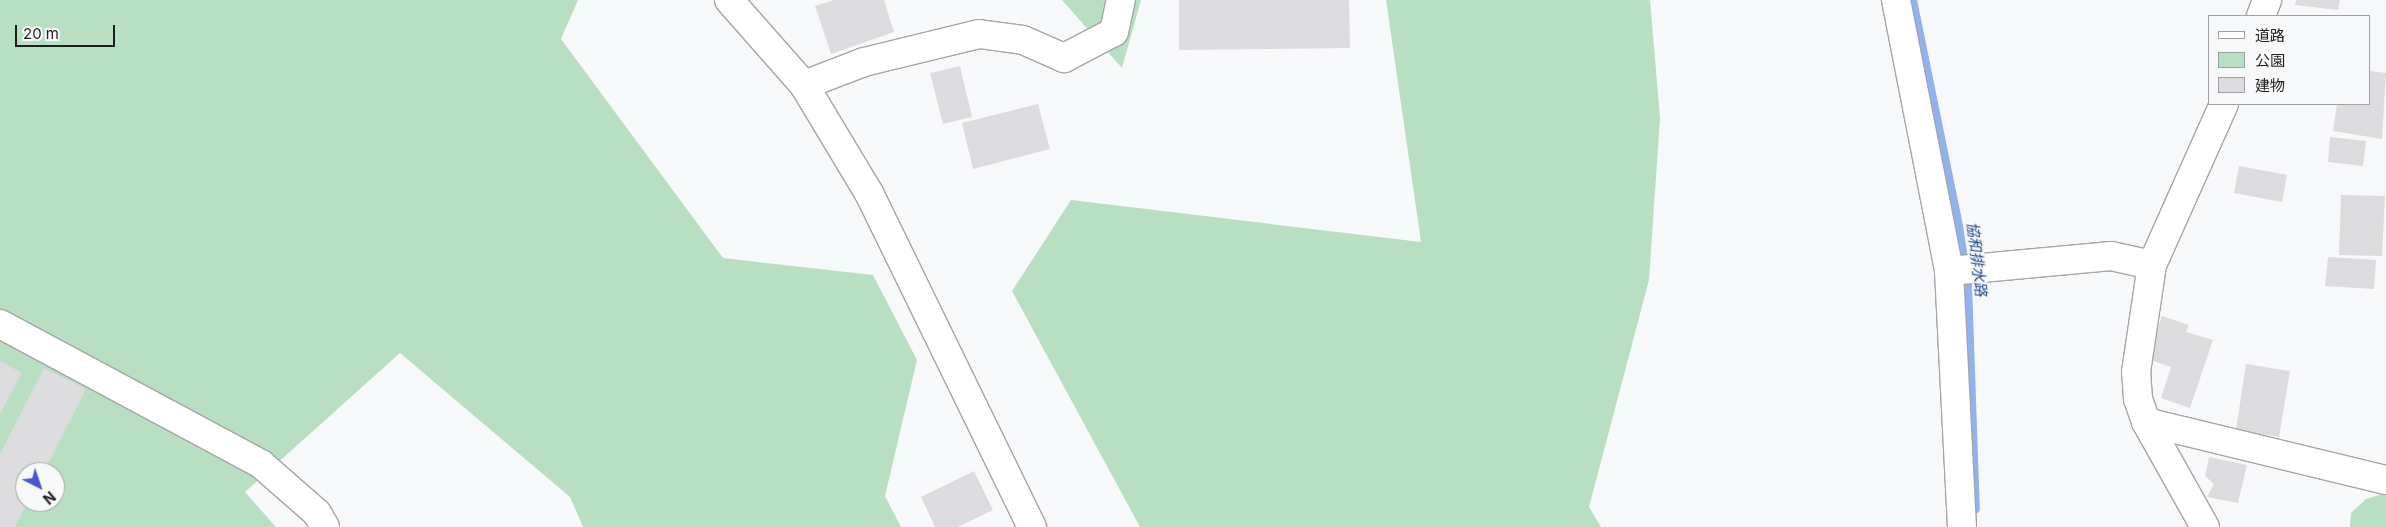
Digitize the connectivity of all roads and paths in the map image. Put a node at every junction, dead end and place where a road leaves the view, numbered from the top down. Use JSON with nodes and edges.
{"nodes":[{"id":1,"x":729,"y":0,"type":"edge"},
{"id":2,"x":1121,"y":0,"type":"edge"},
{"id":3,"x":1896,"y":0,"type":"edge"},
{"id":4,"x":2267,"y":0,"type":"edge"},
{"id":5,"x":2261,"y":15,"type":"edge"},
{"id":6,"x":804,"y":85,"type":"junction"},
{"id":7,"x":2224,"y":105,"type":"edge"},
{"id":8,"x":2152,"y":265,"type":"junction"},
{"id":9,"x":1952,"y":271,"type":"junction"},
{"id":10,"x":0,"y":324,"type":"edge"},
{"id":11,"x":2146,"y":422,"type":"junction"},
{"id":12,"x":2386,"y":480,"type":"edge"},
{"id":13,"x":325,"y":527,"type":"edge"},
{"id":14,"x":1032,"y":527,"type":"edge"},
{"id":15,"x":1962,"y":527,"type":"edge"},
{"id":16,"x":2205,"y":527,"type":"edge"}],
"edges":[{"from":1,"to":6,"type":"street"},
{"from":2,"to":6,"type":"street"},
{"from":3,"to":9,"type":"street"},
{"from":4,"to":5,"type":"street"},
{"from":6,"to":14,"type":"street"},
{"from":7,"to":8,"type":"street"},
{"from":8,"to":9,"type":"street"},
{"from":8,"to":11,"type":"street"},
{"from":9,"to":15,"type":"street"},
{"from":10,"to":13,"type":"street"},
{"from":11,"to":12,"type":"street"},
{"from":11,"to":16,"type":"street"}]}
